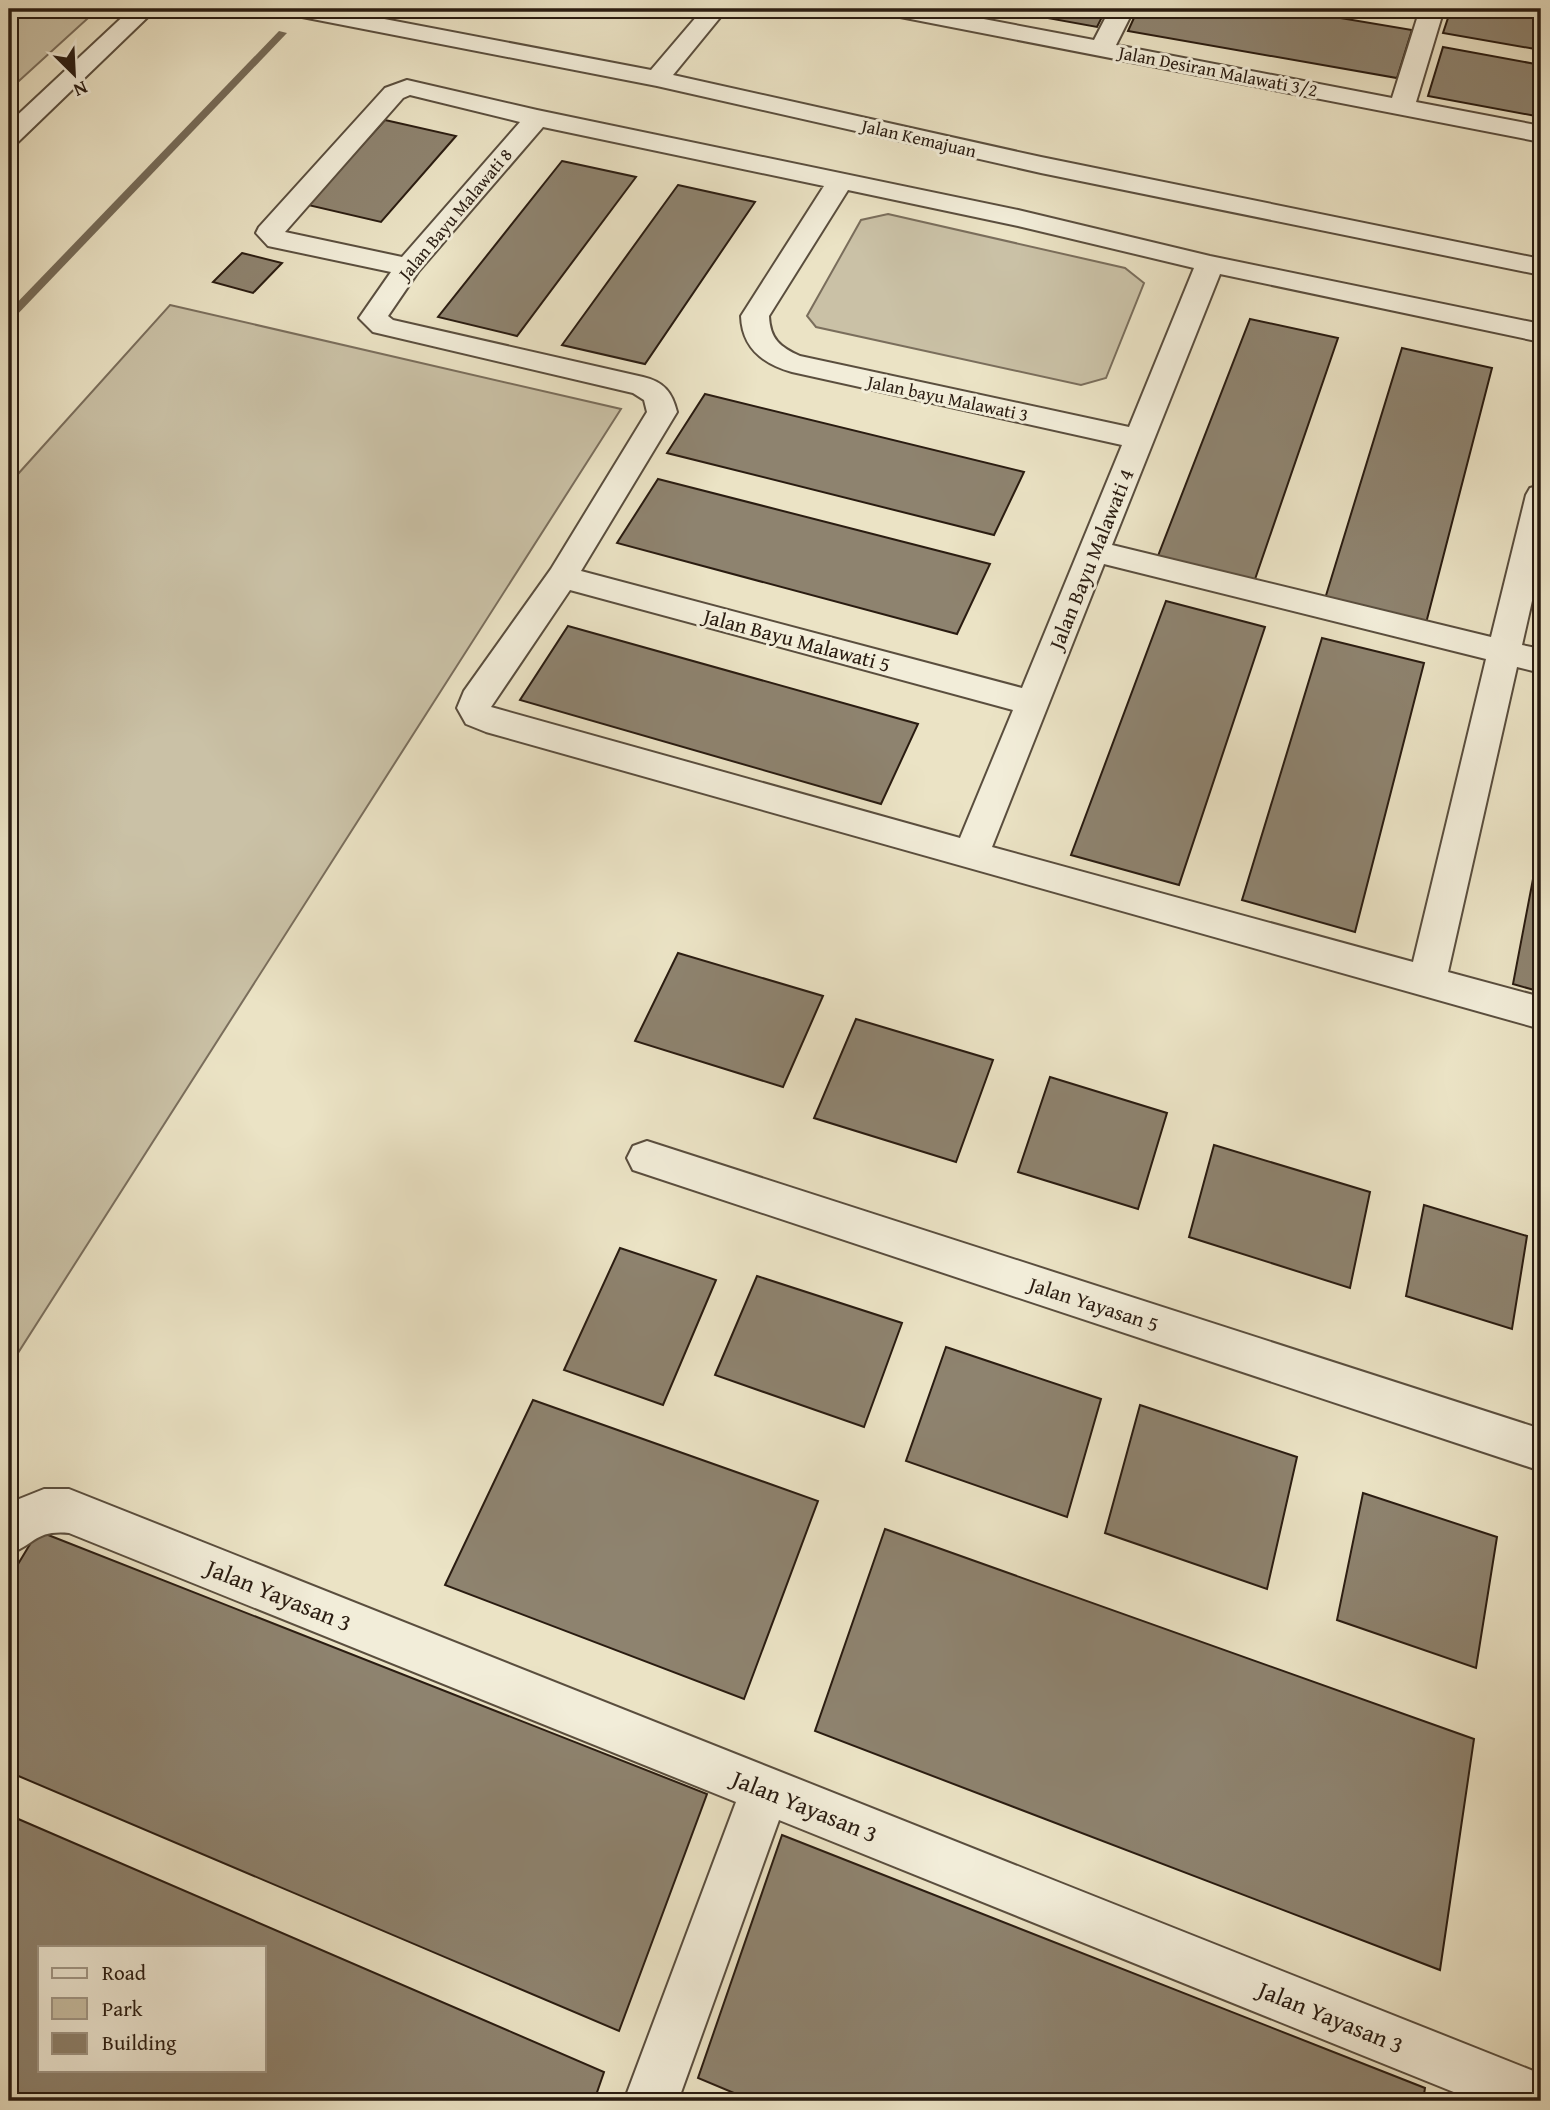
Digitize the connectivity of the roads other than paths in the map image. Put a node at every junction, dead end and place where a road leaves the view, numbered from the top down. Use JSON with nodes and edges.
{"nodes":[{"id":1,"x":144,"y":9,"type":"edge"},
{"id":2,"x":296,"y":9,"type":"edge"},
{"id":3,"x":715,"y":9,"type":"edge"},
{"id":4,"x":895,"y":9,"type":"edge"},
{"id":5,"x":1122,"y":9,"type":"edge"},
{"id":6,"x":1432,"y":9,"type":"edge"},
{"id":7,"x":1102,"y":49,"type":"junction"},
{"id":8,"x":657,"y":79,"type":"junction"},
{"id":9,"x":1402,"y":107,"type":"junction"},
{"id":10,"x":537,"y":118,"type":"junction"},
{"id":11,"x":1541,"y":134,"type":"edge"},
{"id":12,"x":9,"y":137,"type":"edge"},
{"id":13,"x":841,"y":180,"type":"junction"},
{"id":14,"x":1030,"y":191,"type":"junction"},
{"id":15,"x":1210,"y":264,"type":"junction"},
{"id":16,"x":408,"y":267,"type":"junction"},
{"id":17,"x":1541,"y":267,"type":"edge"},
{"id":18,"x":1541,"y":333,"type":"edge"},
{"id":19,"x":1139,"y":439,"type":"junction"},
{"id":20,"x":1541,"y":495,"type":"edge"},
{"id":21,"x":1094,"y":551,"type":"junction"},
{"id":22,"x":562,"y":577,"type":"junction"},
{"id":23,"x":1503,"y":651,"type":"junction"},
{"id":24,"x":1541,"y":660,"type":"edge"},
{"id":25,"x":1032,"y":703,"type":"junction"},
{"id":26,"x":971,"y":854,"type":"junction"},
{"id":27,"x":1427,"y":981,"type":"junction"},
{"id":28,"x":1541,"y":1013,"type":"edge"},
{"id":29,"x":647,"y":1158,"type":"dead end"},
{"id":30,"x":1541,"y":1450,"type":"edge"},
{"id":31,"x":9,"y":1532,"type":"edge"},
{"id":32,"x":765,"y":1790,"type":"junction"},
{"id":33,"x":651,"y":2101,"type":"edge"},
{"id":34,"x":1541,"y":2101,"type":"edge"}],
"edges":[{"from":1,"to":12,"type":"street"},
{"from":2,"to":8,"type":"street","name":"Jalan Kemajuan"},
{"from":3,"to":8,"type":"street"},
{"from":4,"to":7,"type":"street","name":"Jalan Desiran Malawati 3/2"},
{"from":5,"to":7,"type":"street"},
{"from":6,"to":9,"type":"street"},
{"from":7,"to":9,"type":"street","name":"Jalan Desiran Malawati 3/2"},
{"from":8,"to":14,"type":"street","name":"Jalan Kemajuan"},
{"from":9,"to":11,"type":"street","name":"Jalan Desiran Malawati 3/2"},
{"from":10,"to":13,"type":"street"},
{"from":10,"to":16,"type":"street","name":"Jalan Bayu Malawati 8"},
{"from":10,"to":16,"type":"street"},
{"from":13,"to":14,"type":"street"},
{"from":13,"to":19,"type":"street","name":"Jalan bayu Malawati 3"},
{"from":14,"to":15,"type":"street"},
{"from":14,"to":17,"type":"street","name":"Jalan Kemajuan"},
{"from":15,"to":18,"type":"street"},
{"from":15,"to":19,"type":"street","name":"Jalan Bayu Malawati 4"},
{"from":16,"to":22,"type":"street","name":"Jalan Bayu Malawati 8"},
{"from":19,"to":21,"type":"street","name":"Jalan Bayu Malawati 4"},
{"from":20,"to":23,"type":"street"},
{"from":21,"to":23,"type":"street"},
{"from":21,"to":25,"type":"street","name":"Jalan Bayu Malawati 4"},
{"from":22,"to":25,"type":"street","name":"Jalan Bayu Malawati 5"},
{"from":22,"to":26,"type":"street"},
{"from":23,"to":24,"type":"street"},
{"from":23,"to":27,"type":"street"},
{"from":25,"to":26,"type":"street","name":"Jalan Bayu Malawati 4"},
{"from":26,"to":27,"type":"street"},
{"from":27,"to":28,"type":"street"},
{"from":29,"to":30,"type":"street","name":"Jalan Yayasan 5"},
{"from":31,"to":32,"type":"street","name":"Jalan Yayasan 3"},
{"from":32,"to":33,"type":"street"},
{"from":32,"to":34,"type":"street","name":"Jalan Yayasan 3"}]}
